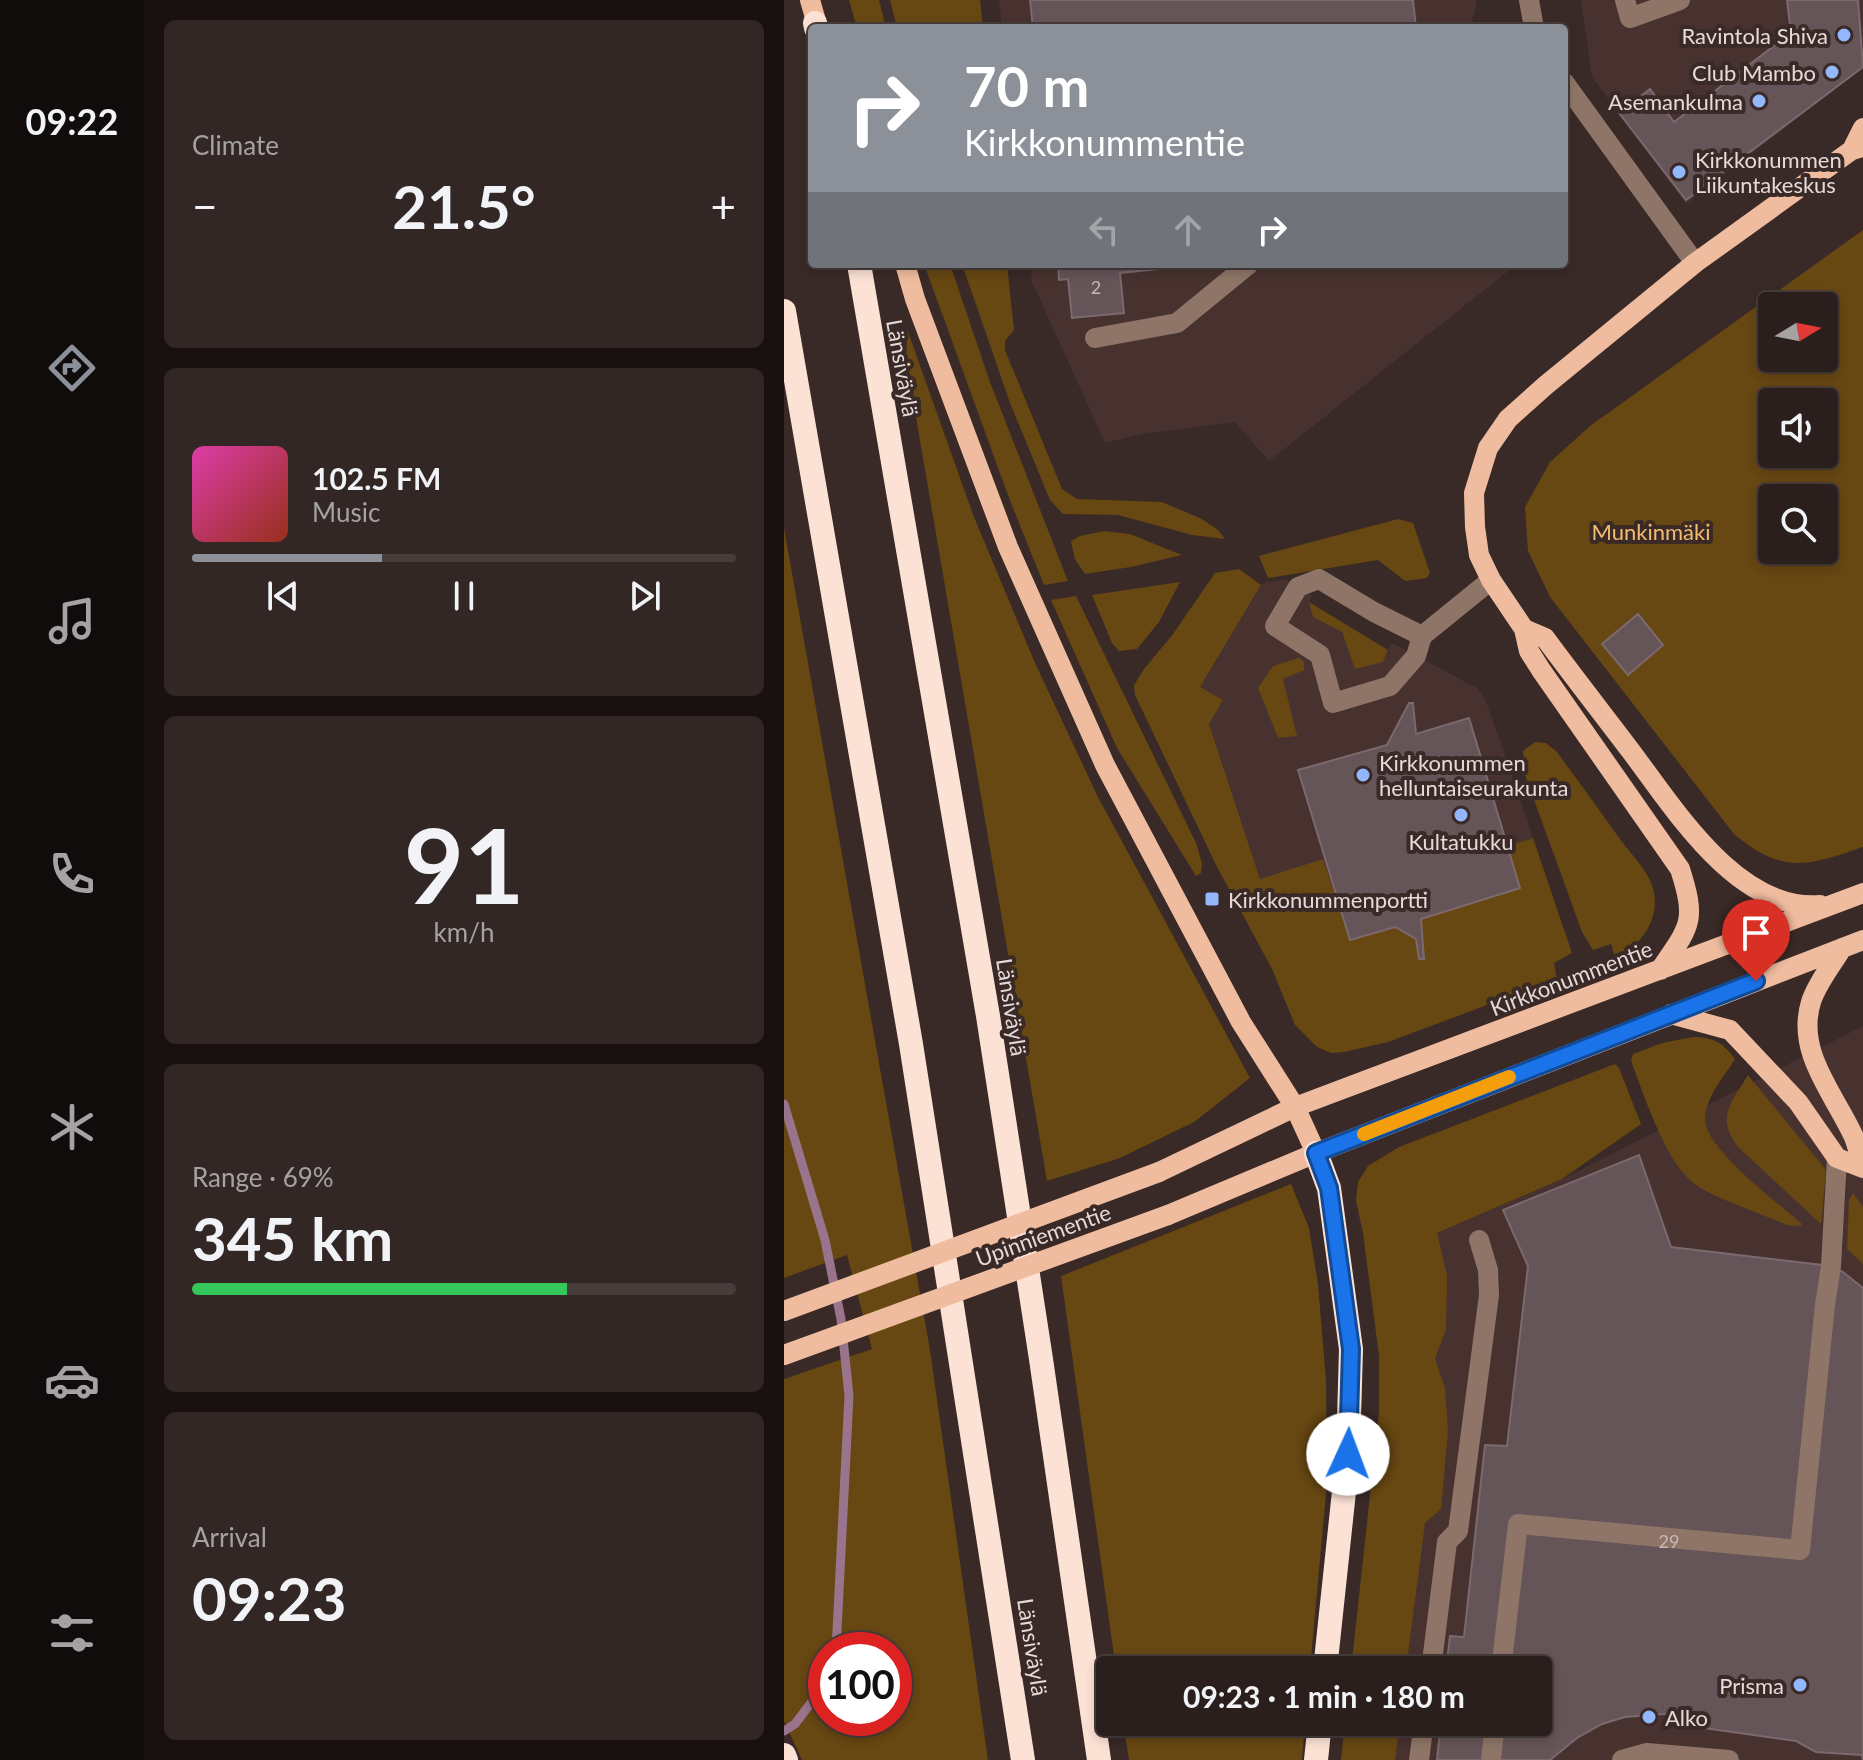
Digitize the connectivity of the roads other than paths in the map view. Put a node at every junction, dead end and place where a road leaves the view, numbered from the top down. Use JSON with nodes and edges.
{"nodes":[{"id":1,"x":1529,"y":0,"type":"edge"},
{"id":2,"x":1625,"y":0,"type":"edge"},
{"id":3,"x":1680,"y":0,"type":"edge"},
{"id":4,"x":1533,"y":24,"type":"edge"},
{"id":5,"x":1568,"y":88,"type":"edge"},
{"id":6,"x":1863,"y":128,"type":"edge"},
{"id":7,"x":1858,"y":148,"type":"edge"},
{"id":8,"x":1695,"y":263,"type":"junction"},
{"id":9,"x":860,"y":268,"type":"edge"},
{"id":10,"x":906,"y":268,"type":"edge"},
{"id":11,"x":1244,"y":268,"type":"edge"},
{"id":12,"x":784,"y":311,"type":"edge"},
{"id":13,"x":1095,"y":338,"type":"dead end"},
{"id":14,"x":1491,"y":580,"type":"junction"},
{"id":15,"x":1524,"y":629,"type":"junction"},
{"id":16,"x":1422,"y":636,"type":"junction"},
{"id":17,"x":1863,"y":893,"type":"edge"},
{"id":18,"x":1833,"y":904,"type":"junction"},
{"id":19,"x":1863,"y":940,"type":"edge"},
{"id":20,"x":1842,"y":948,"type":"junction"},
{"id":21,"x":1660,"y":970,"type":"junction"},
{"id":22,"x":1671,"y":1014,"type":"junction"},
{"id":23,"x":1295,"y":1107,"type":"junction"},
{"id":24,"x":1316,"y":1153,"type":"junction"},
{"id":25,"x":1837,"y":1158,"type":"junction"},
{"id":26,"x":1863,"y":1168,"type":"edge"},
{"id":27,"x":1479,"y":1240,"type":"dead end"},
{"id":28,"x":784,"y":1311,"type":"edge"},
{"id":29,"x":784,"y":1355,"type":"edge"},
{"id":30,"x":1326,"y":1656,"type":"edge"},
{"id":31,"x":1433,"y":1656,"type":"edge"},
{"id":32,"x":1503,"y":1656,"type":"edge"},
{"id":33,"x":1319,"y":1736,"type":"edge"},
{"id":34,"x":1422,"y":1736,"type":"edge"},
{"id":35,"x":1494,"y":1736,"type":"edge"},
{"id":36,"x":1023,"y":1760,"type":"edge"},
{"id":37,"x":1099,"y":1760,"type":"edge"},
{"id":38,"x":1316,"y":1760,"type":"edge"},
{"id":39,"x":1419,"y":1760,"type":"edge"},
{"id":40,"x":1491,"y":1760,"type":"edge"},
{"id":41,"x":1622,"y":1760,"type":"edge"},
{"id":42,"x":1729,"y":1760,"type":"edge"}],
"edges":[{"from":1,"to":4,"type":"street"},
{"from":2,"to":3,"type":"street"},
{"from":5,"to":8,"type":"street"},
{"from":6,"to":7,"type":"main road"},
{"from":7,"to":8,"type":"main road"},
{"from":8,"to":14,"type":"main road"},
{"from":9,"to":37,"type":"highway","name":"Länsiväylä"},
{"from":10,"to":23,"type":"main road"},
{"from":11,"to":13,"type":"street"},
{"from":12,"to":36,"type":"highway","name":"Länsiväylä"},
{"from":14,"to":15,"type":"main road"},
{"from":14,"to":16,"type":"street"},
{"from":15,"to":18,"type":"main road"},
{"from":15,"to":21,"type":"main road"},
{"from":16,"to":16,"type":"street"},
{"from":17,"to":18,"type":"main road","name":"Kirkkonummentie"},
{"from":18,"to":21,"type":"main road","name":"Kirkkonummentie"},
{"from":19,"to":20,"type":"main road"},
{"from":20,"to":22,"type":"main road"},
{"from":20,"to":26,"type":"main road"},
{"from":21,"to":23,"type":"main road","name":"Kirkkonummentie"},
{"from":22,"to":24,"type":"main road"},
{"from":22,"to":25,"type":"main road"},
{"from":23,"to":24,"type":"main road"},
{"from":23,"to":28,"type":"main road","name":"Upinniementie","bridge":true},
{"from":24,"to":29,"type":"main road","name":"Upinniementie","bridge":true},
{"from":24,"to":30,"type":"highway"},
{"from":25,"to":26,"type":"main road"},
{"from":25,"to":32,"type":"street"},
{"from":27,"to":31,"type":"street"},
{"from":33,"to":38,"type":"highway"},
{"from":34,"to":39,"type":"street"},
{"from":35,"to":40,"type":"street"},
{"from":41,"to":42,"type":"street"}]}
